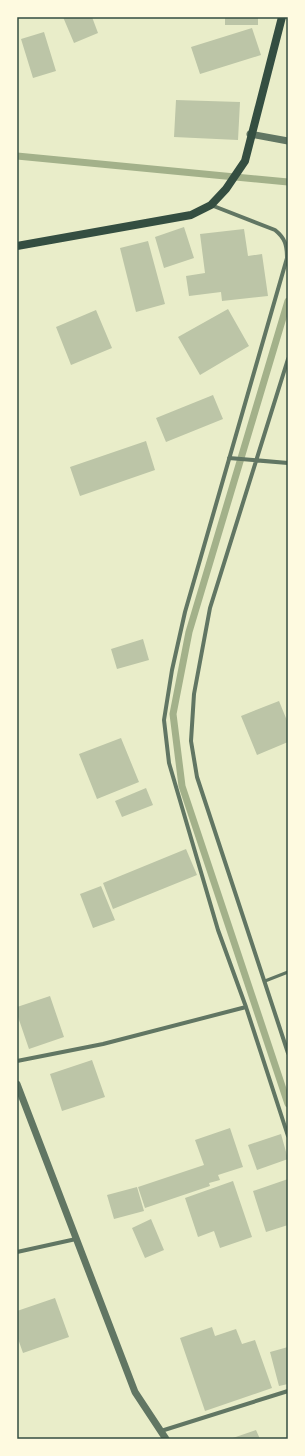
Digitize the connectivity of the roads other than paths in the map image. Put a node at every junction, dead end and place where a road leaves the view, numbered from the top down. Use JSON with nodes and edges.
{"nodes":[{"id":1,"x":282,"y":17,"type":"edge"},
{"id":2,"x":250,"y":134,"type":"junction"},
{"id":3,"x":288,"y":141,"type":"edge"},
{"id":4,"x":211,"y":205,"type":"junction"},
{"id":5,"x":17,"y":246,"type":"edge"},
{"id":6,"x":288,"y":360,"type":"edge"},
{"id":7,"x":230,"y":458,"type":"junction"},
{"id":8,"x":256,"y":460,"type":"junction"},
{"id":9,"x":288,"y":463,"type":"edge"},
{"id":10,"x":288,"y":972,"type":"edge"},
{"id":11,"x":265,"y":981,"type":"junction"},
{"id":12,"x":246,"y":1007,"type":"junction"},
{"id":13,"x":288,"y":1053,"type":"edge"},
{"id":14,"x":17,"y":1062,"type":"edge"},
{"id":15,"x":17,"y":1084,"type":"edge"},
{"id":16,"x":288,"y":1136,"type":"edge"},
{"id":17,"x":76,"y":1239,"type":"junction"},
{"id":18,"x":17,"y":1252,"type":"edge"},
{"id":19,"x":288,"y":1391,"type":"edge"},
{"id":20,"x":161,"y":1431,"type":"junction"},
{"id":21,"x":166,"y":1439,"type":"edge"}],
"edges":[{"from":1,"to":2,"type":"main road"},
{"from":2,"to":3,"type":"street"},
{"from":2,"to":4,"type":"main road"},
{"from":4,"to":5,"type":"main road"},
{"from":4,"to":7,"type":"street"},
{"from":6,"to":8,"type":"street"},
{"from":7,"to":8,"type":"street"},
{"from":7,"to":12,"type":"street"},
{"from":8,"to":9,"type":"street"},
{"from":8,"to":11,"type":"street"},
{"from":10,"to":11,"type":"lane"},
{"from":11,"to":13,"type":"street"},
{"from":12,"to":14,"type":"street"},
{"from":12,"to":16,"type":"street"},
{"from":15,"to":17,"type":"street"},
{"from":17,"to":18,"type":"street"},
{"from":17,"to":20,"type":"street"},
{"from":19,"to":20,"type":"street"},
{"from":20,"to":21,"type":"street"}]}
